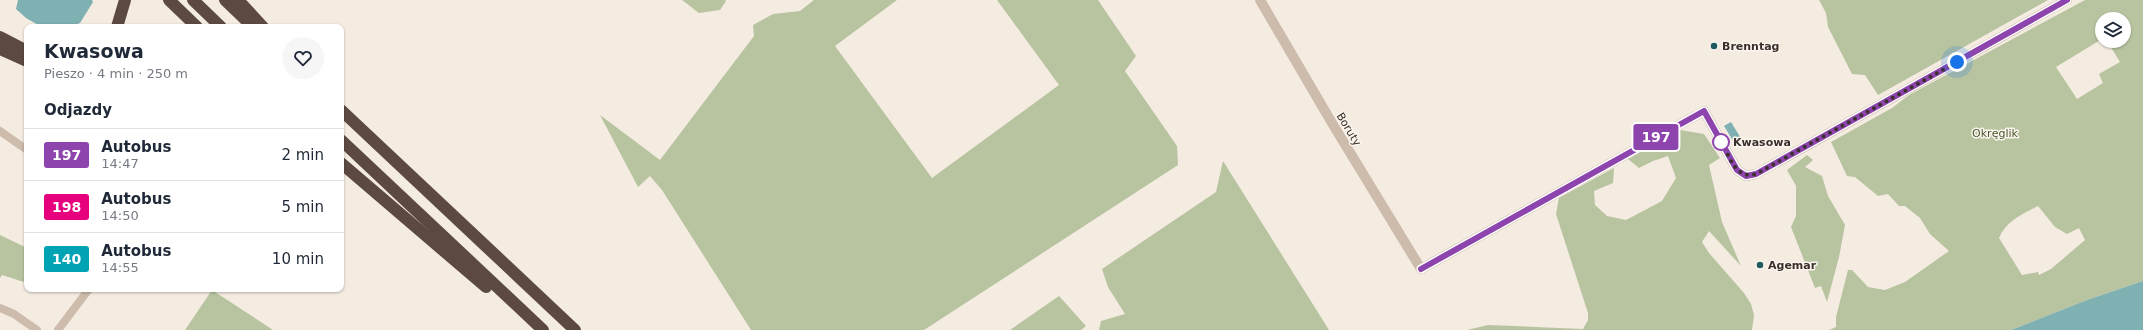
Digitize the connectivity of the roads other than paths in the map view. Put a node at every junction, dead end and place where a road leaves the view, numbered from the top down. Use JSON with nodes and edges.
{"nodes":[{"id":1,"x":125,"y":0,"type":"edge"},
{"id":2,"x":169,"y":0,"type":"edge"},
{"id":3,"x":193,"y":0,"type":"edge"},
{"id":4,"x":225,"y":0,"type":"edge"},
{"id":5,"x":238,"y":0,"type":"edge"},
{"id":6,"x":1260,"y":0,"type":"edge"},
{"id":7,"x":2067,"y":0,"type":"edge"},
{"id":8,"x":118,"y":24,"type":"edge"},
{"id":9,"x":194,"y":24,"type":"edge"},
{"id":10,"x":218,"y":24,"type":"edge"},
{"id":11,"x":250,"y":24,"type":"edge"},
{"id":12,"x":259,"y":24,"type":"edge"},
{"id":13,"x":0,"y":37,"type":"edge"},
{"id":14,"x":0,"y":49,"type":"edge"},
{"id":15,"x":24,"y":49,"type":"edge"},
{"id":16,"x":24,"y":60,"type":"edge"},
{"id":17,"x":344,"y":113,"type":"edge"},
{"id":18,"x":0,"y":131,"type":"edge"},
{"id":19,"x":344,"y":143,"type":"edge"},
{"id":20,"x":24,"y":148,"type":"edge"},
{"id":21,"x":344,"y":166,"type":"edge"},
{"id":22,"x":87,"y":292,"type":"edge"},
{"id":23,"x":0,"y":308,"type":"edge"},
{"id":24,"x":37,"y":330,"type":"edge"},
{"id":25,"x":58,"y":330,"type":"edge"},
{"id":26,"x":542,"y":330,"type":"edge"},
{"id":27,"x":575,"y":330,"type":"edge"}],
"edges":[{"from":1,"to":8,"type":"highway"},
{"from":2,"to":9,"type":"highway"},
{"from":3,"to":10,"type":"highway"},
{"from":4,"to":11,"type":"highway"},
{"from":5,"to":12,"type":"highway"},
{"from":6,"to":7,"type":"street","name":"Boruty"},
{"from":13,"to":15,"type":"highway"},
{"from":14,"to":16,"type":"highway"},
{"from":17,"to":27,"type":"highway"},
{"from":18,"to":20,"type":"street"},
{"from":19,"to":26,"type":"highway"},
{"from":21,"to":26,"type":"highway"},
{"from":22,"to":25,"type":"street"},
{"from":23,"to":24,"type":"street"}]}
